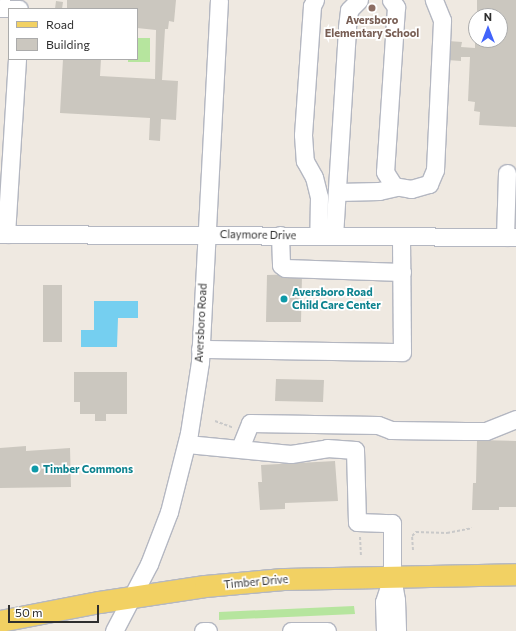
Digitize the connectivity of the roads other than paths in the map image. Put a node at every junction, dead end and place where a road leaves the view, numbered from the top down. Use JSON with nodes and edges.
{"nodes":[{"id":1,"x":219,"y":0,"type":"edge"},
{"id":2,"x":315,"y":0,"type":"edge"},
{"id":3,"x":359,"y":0,"type":"edge"},
{"id":4,"x":391,"y":0,"type":"edge"},
{"id":5,"x":434,"y":0,"type":"edge"},
{"id":6,"x":17,"y":60,"type":"edge"},
{"id":7,"x":507,"y":173,"type":"dead end"},
{"id":8,"x":397,"y":187,"type":"junction"},
{"id":9,"x":337,"y":192,"type":"junction"},
{"id":10,"x":3,"y":234,"type":"edge"},
{"id":11,"x":206,"y":234,"type":"junction"},
{"id":12,"x":280,"y":236,"type":"junction"},
{"id":13,"x":326,"y":236,"type":"junction"},
{"id":14,"x":401,"y":236,"type":"junction"},
{"id":15,"x":511,"y":237,"type":"edge"},
{"id":16,"x":402,"y":272,"type":"junction"},
{"id":17,"x":200,"y":349,"type":"junction"},
{"id":18,"x":516,"y":419,"type":"edge"},
{"id":19,"x":187,"y":444,"type":"junction"},
{"id":20,"x":240,"y":448,"type":"junction"},
{"id":21,"x":516,"y":574,"type":"edge"},
{"id":22,"x":392,"y":577,"type":"junction"},
{"id":23,"x":131,"y":597,"type":"junction"},
{"id":24,"x":0,"y":621,"type":"edge"},
{"id":25,"x":114,"y":631,"type":"edge"},
{"id":26,"x":203,"y":631,"type":"edge"},
{"id":27,"x":208,"y":631,"type":"edge"},
{"id":28,"x":290,"y":631,"type":"edge"},
{"id":29,"x":327,"y":631,"type":"edge"},
{"id":30,"x":385,"y":631,"type":"edge"},
{"id":31,"x":397,"y":631,"type":"edge"}],
"edges":[{"from":1,"to":11,"type":"street","name":"Aversboro Road"},
{"from":2,"to":13,"type":"street"},
{"from":3,"to":9,"type":"street"},
{"from":4,"to":8,"type":"street"},
{"from":5,"to":8,"type":"street"},
{"from":6,"to":10,"type":"street"},
{"from":7,"to":15,"type":"street"},
{"from":8,"to":9,"type":"street"},
{"from":9,"to":13,"type":"street"},
{"from":10,"to":11,"type":"street","name":"Claymore Drive"},
{"from":11,"to":12,"type":"street","name":"Claymore Drive"},
{"from":11,"to":17,"type":"street","name":"Aversboro Road"},
{"from":12,"to":13,"type":"street","name":"Claymore Drive"},
{"from":12,"to":16,"type":"street"},
{"from":13,"to":14,"type":"street","name":"Claymore Drive"},
{"from":14,"to":15,"type":"street","name":"Claymore Drive"},
{"from":14,"to":16,"type":"street"},
{"from":16,"to":17,"type":"street"},
{"from":17,"to":19,"type":"street","name":"Aversboro Road"},
{"from":18,"to":20,"type":"street"},
{"from":19,"to":20,"type":"street"},
{"from":19,"to":23,"type":"street","name":"Aversboro Road"},
{"from":20,"to":22,"type":"street"},
{"from":21,"to":22,"type":"main road","name":"Timber Drive"},
{"from":22,"to":23,"type":"main road","name":"Timber Drive"},
{"from":22,"to":30,"type":"street"},
{"from":22,"to":31,"type":"street"},
{"from":23,"to":24,"type":"main road","name":"Timber Drive"},
{"from":23,"to":25,"type":"street","name":"Aversboro Road"},
{"from":26,"to":27,"type":"street"},
{"from":28,"to":29,"type":"street"}]}
